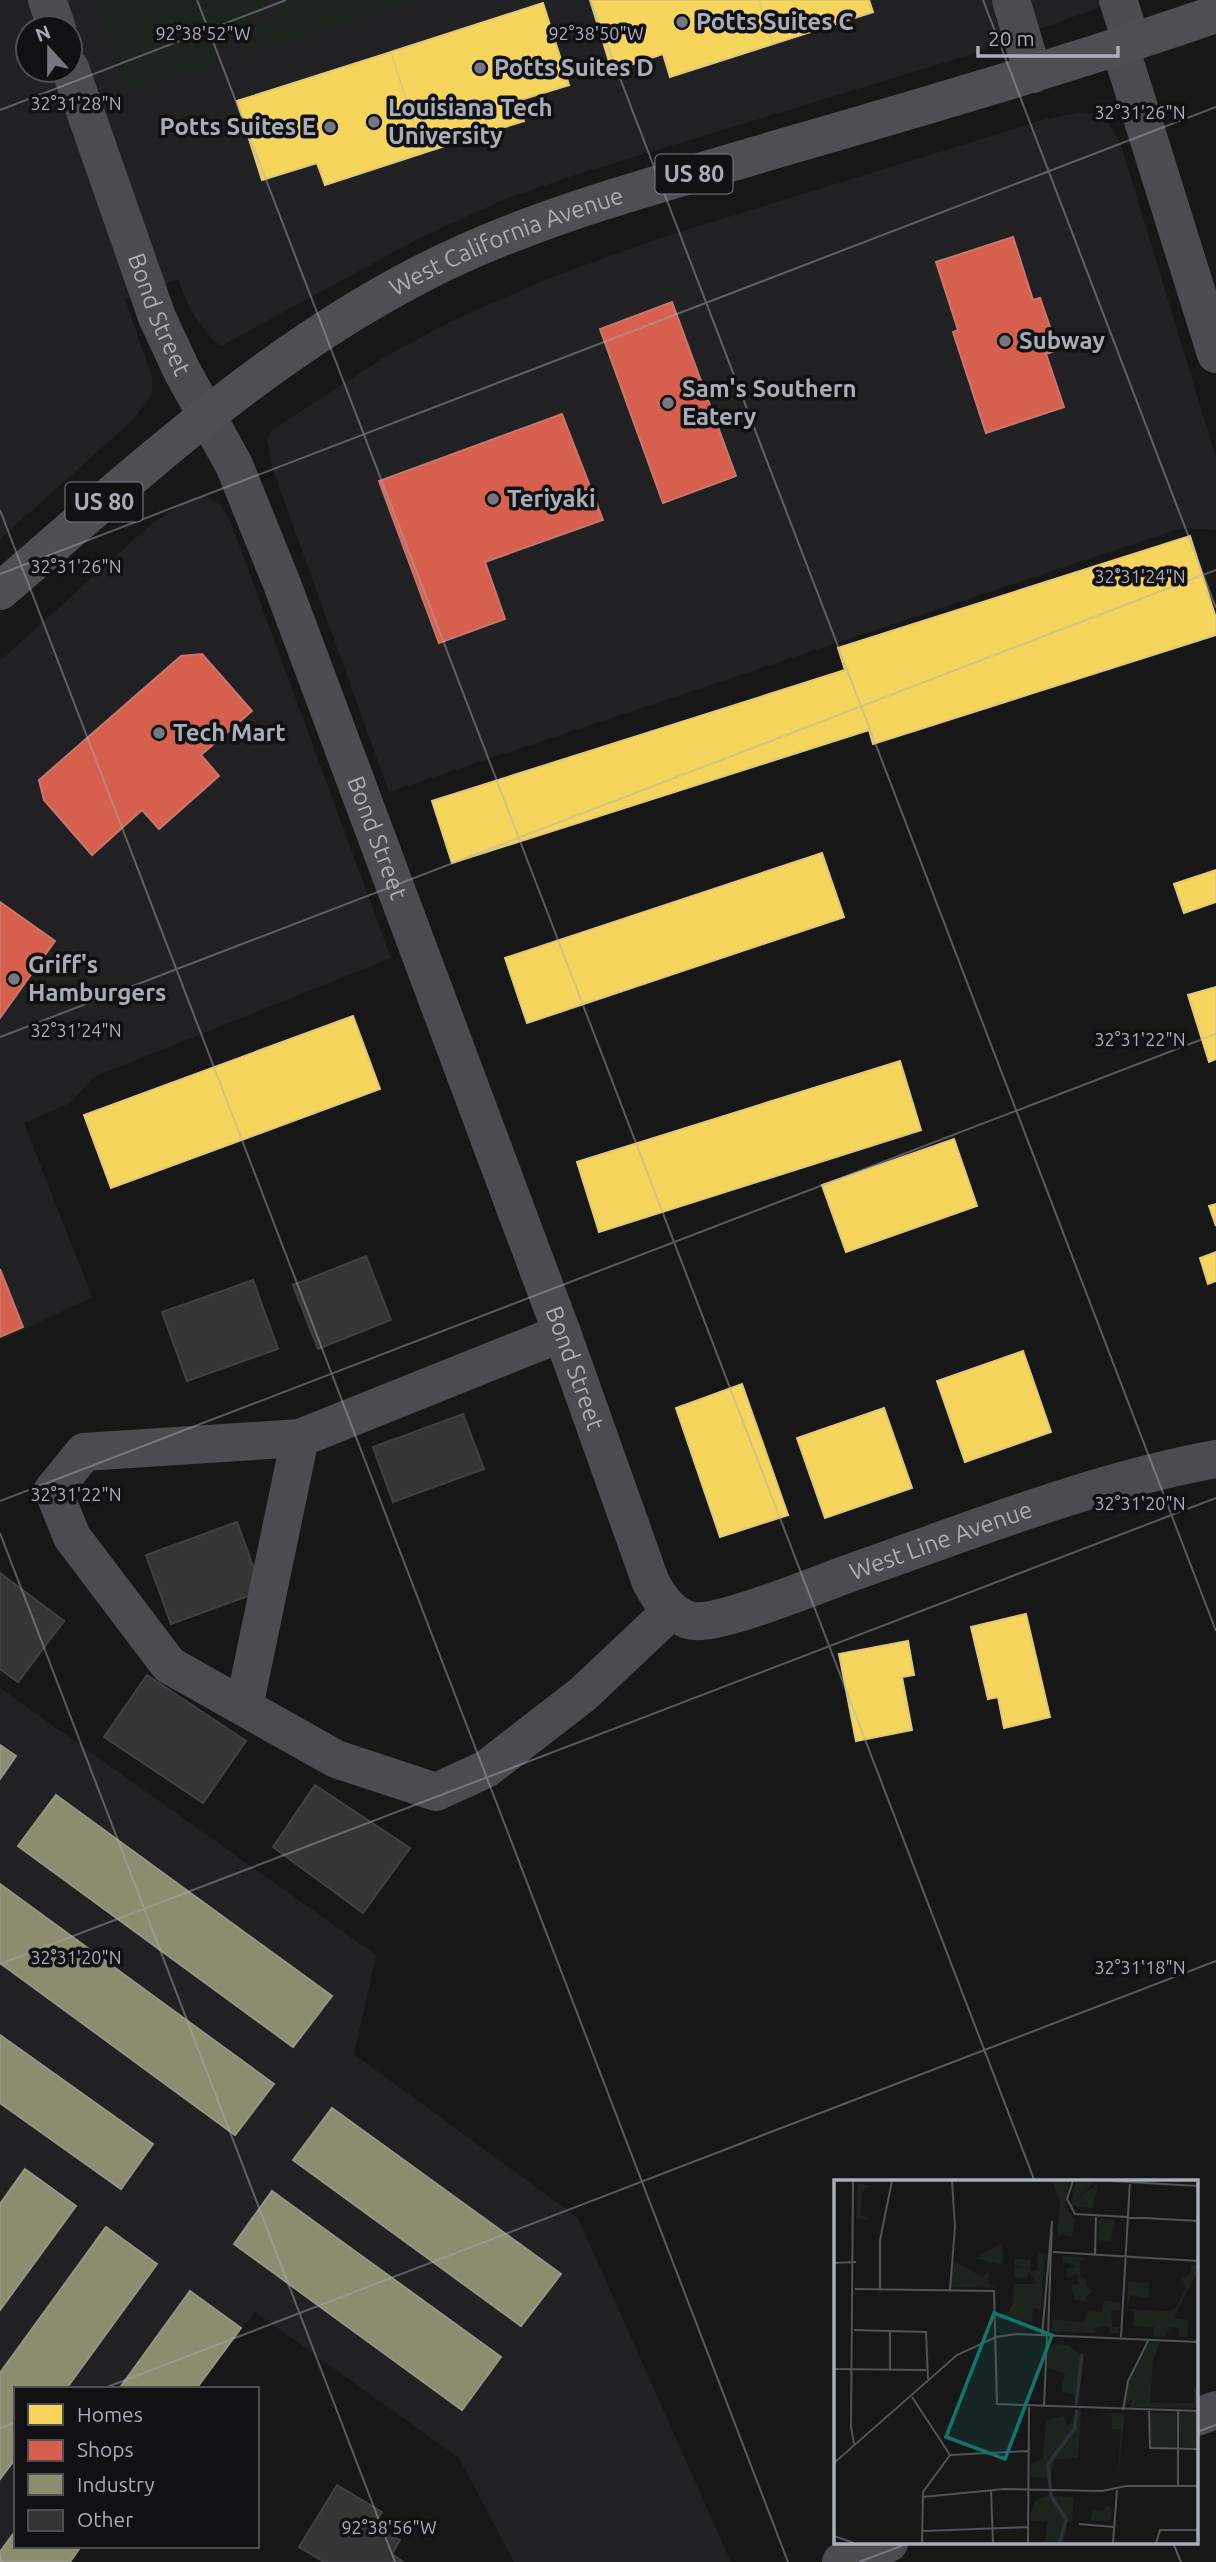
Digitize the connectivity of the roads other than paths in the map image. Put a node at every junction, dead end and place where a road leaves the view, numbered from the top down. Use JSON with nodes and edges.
{"nodes":[{"id":1,"x":1011,"y":0,"type":"edge"},
{"id":2,"x":1118,"y":0,"type":"edge"},
{"id":3,"x":1216,"y":14,"type":"edge"},
{"id":4,"x":1126,"y":45,"type":"junction"},
{"id":5,"x":1033,"y":74,"type":"junction"},
{"id":6,"x":76,"y":84,"type":"edge"},
{"id":7,"x":1216,"y":354,"type":"edge"},
{"id":8,"x":208,"y":414,"type":"junction"},
{"id":9,"x":0,"y":591,"type":"edge"},
{"id":10,"x":562,"y":1333,"type":"junction"},
{"id":11,"x":300,"y":1438,"type":"junction"},
{"id":12,"x":1216,"y":1459,"type":"edge"},
{"id":13,"x":671,"y":1611,"type":"junction"},
{"id":14,"x":244,"y":1707,"type":"junction"},
{"id":15,"x":1216,"y":2410,"type":"edge"},
{"id":16,"x":1198,"y":2417,"type":"edge"},
{"id":17,"x":886,"y":2544,"type":"edge"},
{"id":18,"x":841,"y":2562,"type":"edge"}],
"edges":[{"from":1,"to":5,"type":"street"},
{"from":2,"to":4,"type":"street"},
{"from":3,"to":4,"type":"main road","name":"West California Avenue","number":"US 80"},
{"from":4,"to":5,"type":"main road","name":"West California Avenue","number":"US 80"},
{"from":4,"to":7,"type":"street"},
{"from":5,"to":8,"type":"main road","name":"West California Avenue","number":"US 80"},
{"from":6,"to":8,"type":"street","name":"Bond Street"},
{"from":8,"to":9,"type":"main road","name":"West California Avenue","number":"US 80"},
{"from":8,"to":10,"type":"street","name":"Bond Street"},
{"from":10,"to":11,"type":"street"},
{"from":10,"to":13,"type":"street","name":"Bond Street"},
{"from":11,"to":14,"type":"street"},
{"from":11,"to":14,"type":"street"},
{"from":12,"to":13,"type":"street","name":"West Line Avenue"},
{"from":13,"to":14,"type":"street"},
{"from":15,"to":16,"type":"street"},
{"from":17,"to":18,"type":"street"}]}
